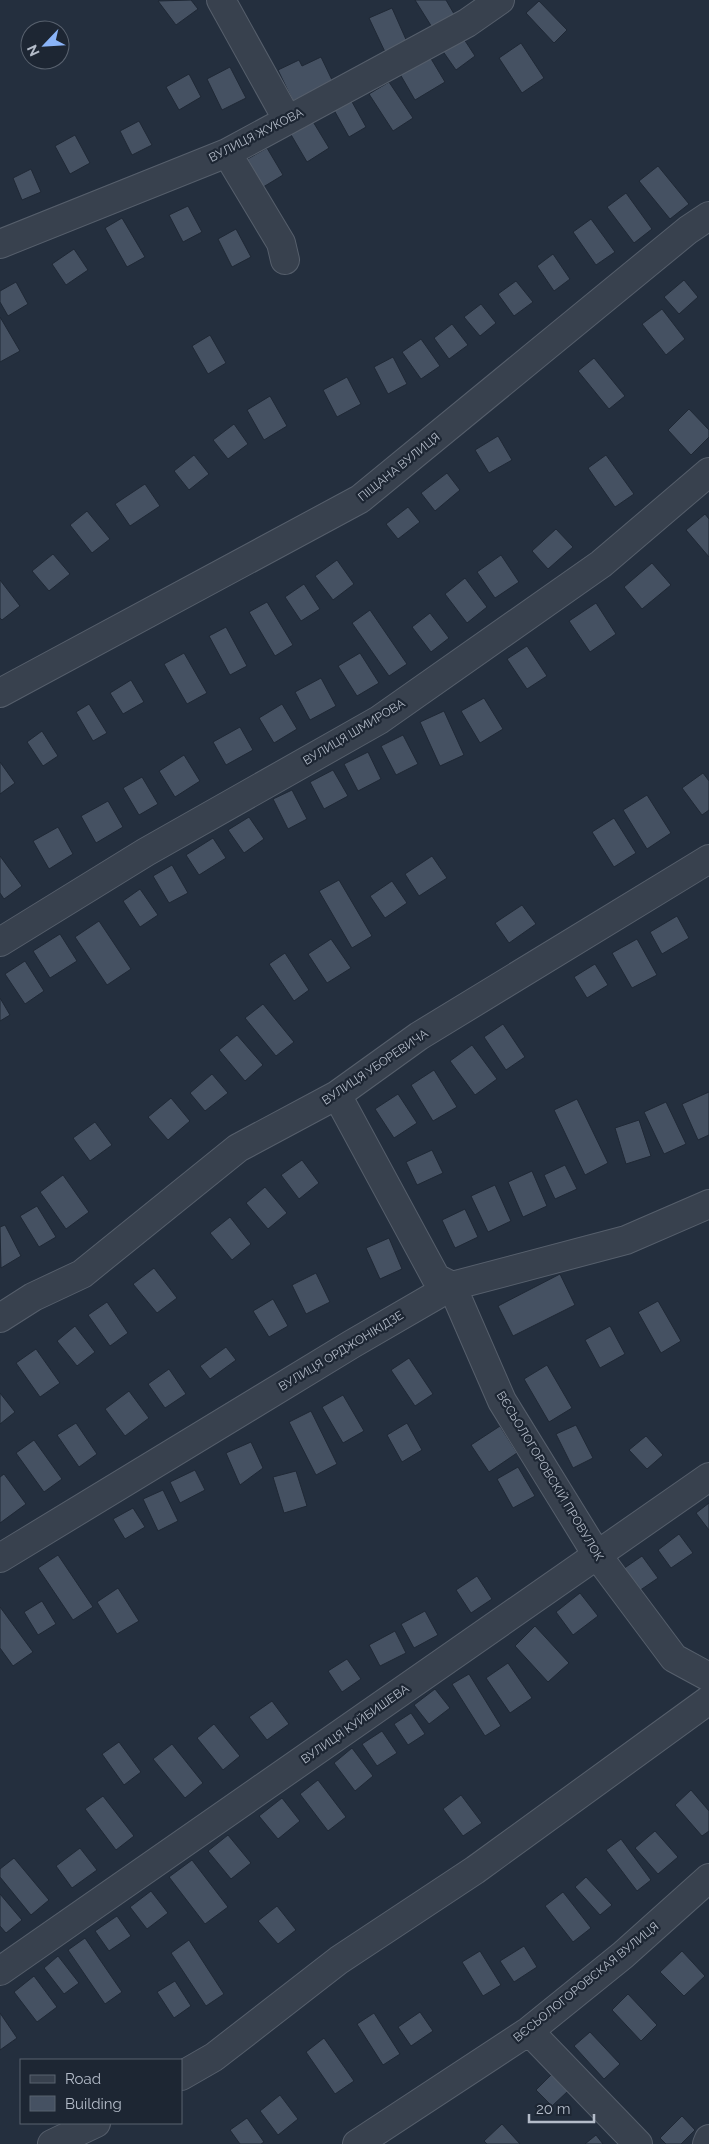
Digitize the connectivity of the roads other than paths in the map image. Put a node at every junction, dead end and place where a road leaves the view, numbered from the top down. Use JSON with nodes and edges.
{"nodes":[{"id":1,"x":221,"y":0,"type":"edge"},
{"id":2,"x":500,"y":0,"type":"edge"},
{"id":3,"x":287,"y":119,"type":"junction"},
{"id":4,"x":227,"y":153,"type":"junction"},
{"id":5,"x":709,"y":216,"type":"edge"},
{"id":6,"x":0,"y":244,"type":"edge"},
{"id":7,"x":286,"y":260,"type":"dead end"},
{"id":8,"x":709,"y":472,"type":"edge"},
{"id":9,"x":0,"y":693,"type":"edge"},
{"id":10,"x":709,"y":859,"type":"edge"},
{"id":11,"x":0,"y":942,"type":"edge"},
{"id":12,"x":337,"y":1095,"type":"junction"},
{"id":13,"x":709,"y":1204,"type":"edge"},
{"id":14,"x":452,"y":1286,"type":"junction"},
{"id":15,"x":0,"y":1318,"type":"edge"},
{"id":16,"x":709,"y":1477,"type":"edge"},
{"id":17,"x":597,"y":1555,"type":"junction"},
{"id":18,"x":0,"y":1558,"type":"edge"},
{"id":19,"x":709,"y":1677,"type":"edge"},
{"id":20,"x":709,"y":1700,"type":"edge"},
{"id":21,"x":709,"y":1878,"type":"edge"},
{"id":22,"x":0,"y":1971,"type":"edge"},
{"id":23,"x":529,"y":2031,"type":"junction"},
{"id":24,"x":182,"y":2075,"type":"edge"},
{"id":25,"x":94,"y":2124,"type":"edge"},
{"id":26,"x":709,"y":2139,"type":"edge"},
{"id":27,"x":52,"y":2144,"type":"edge"},
{"id":28,"x":357,"y":2144,"type":"edge"},
{"id":29,"x":638,"y":2144,"type":"edge"},
{"id":30,"x":706,"y":2144,"type":"edge"}],
"edges":[{"from":1,"to":3,"type":"street"},
{"from":2,"to":3,"type":"street","name":"ВУЛИЦЯ ЖУКОВА"},
{"from":3,"to":4,"type":"street","name":"ВУЛИЦЯ ЖУКОВА"},
{"from":4,"to":6,"type":"street","name":"ВУЛИЦЯ ЖУКОВА"},
{"from":4,"to":7,"type":"street"},
{"from":5,"to":9,"type":"street","name":"ПІЩАНА ВУЛИЦЯ"},
{"from":8,"to":11,"type":"street","name":"ВУЛИЦЯ ШМИРОВА"},
{"from":10,"to":12,"type":"street","name":"ВУЛИЦЯ УБОРЕВИЧА"},
{"from":12,"to":14,"type":"street","name":"ВЄСЬОЛОГОРОВСКІЙ ПРОВУЛОК"},
{"from":12,"to":15,"type":"street","name":"ВУЛИЦЯ УБОРЕВИЧА"},
{"from":13,"to":14,"type":"street","name":"ВУЛИЦЯ ОРДЖОНІКІДЗЕ"},
{"from":14,"to":17,"type":"street","name":"ВЄСЬОЛОГОРОВСКІЙ ПРОВУЛОК"},
{"from":14,"to":18,"type":"street","name":"ВУЛИЦЯ ОРДЖОНІКІДЗЕ"},
{"from":16,"to":17,"type":"street","name":"ВУЛИЦЯ КУЙБИШЕВА"},
{"from":17,"to":19,"type":"street","name":"ВЄСЬОЛОГОРОВСКІЙ ПРОВУЛОК"},
{"from":17,"to":22,"type":"street","name":"ВУЛИЦЯ КУЙБИШЕВА"},
{"from":20,"to":24,"type":"street"},
{"from":21,"to":23,"type":"street","name":"ВЄСЬОЛОГОРОВСКАЯ ВУЛИЦЯ"},
{"from":23,"to":28,"type":"street","name":"ВЄСЬОЛОГОРОВСКАЯ ВУЛИЦЯ"},
{"from":23,"to":29,"type":"street"},
{"from":25,"to":27,"type":"street"},
{"from":26,"to":30,"type":"street"}]}
